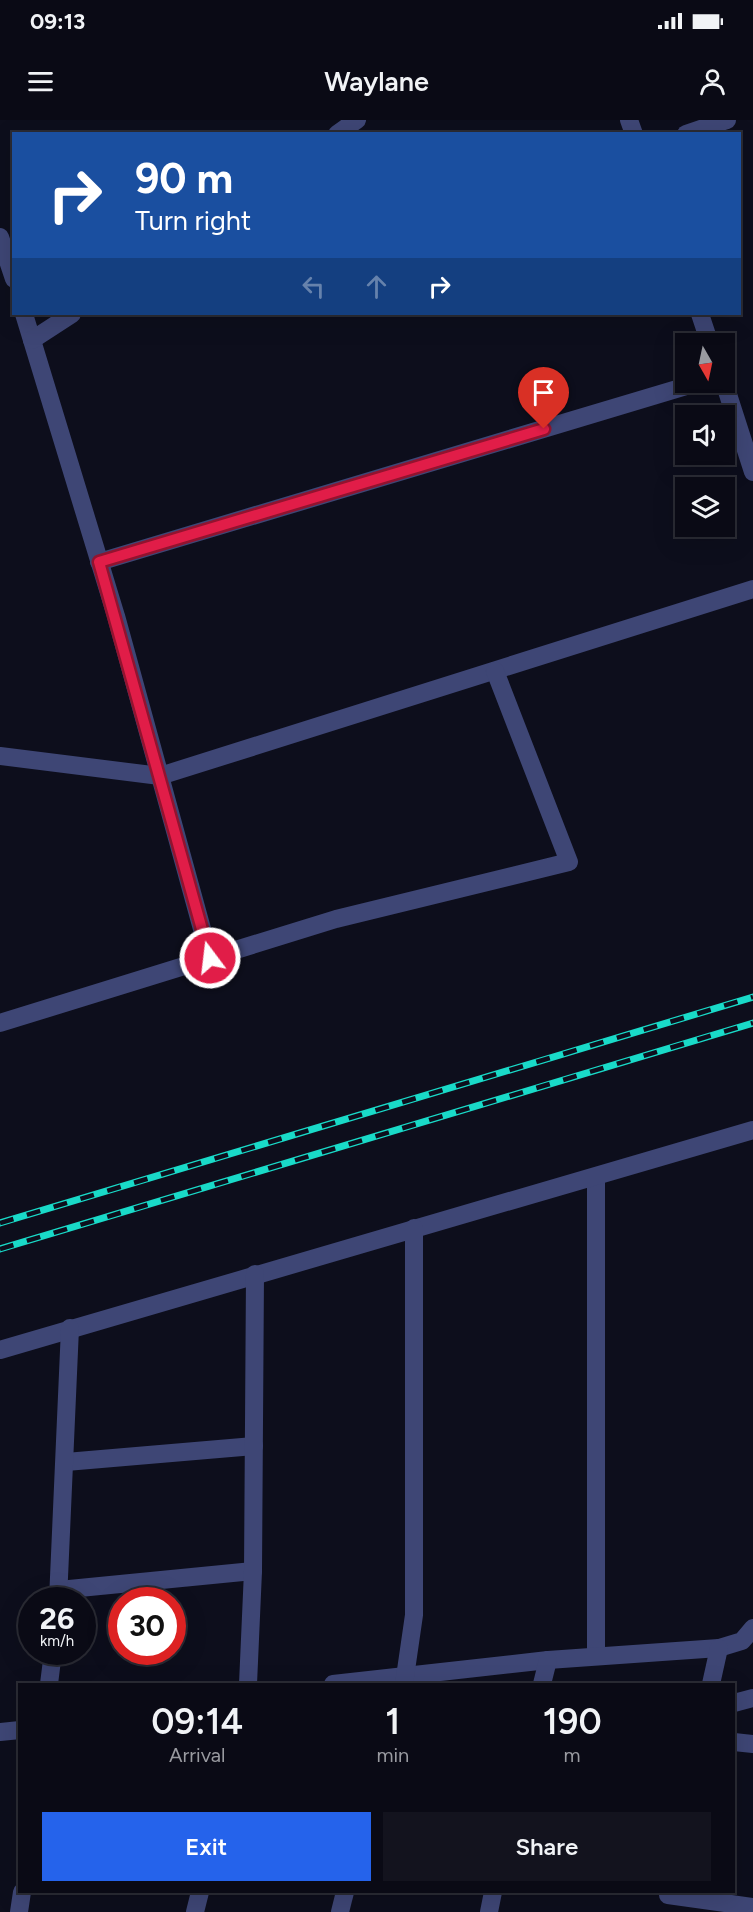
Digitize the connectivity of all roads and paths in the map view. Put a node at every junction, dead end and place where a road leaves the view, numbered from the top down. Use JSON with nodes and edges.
{"nodes":[{"id":1,"x":357,"y":120,"type":"edge"},
{"id":2,"x":727,"y":120,"type":"edge"},
{"id":3,"x":340,"y":132,"type":"edge"},
{"id":4,"x":692,"y":132,"type":"edge"},
{"id":5,"x":0,"y":237,"type":"edge"},
{"id":6,"x":12,"y":273,"type":"edge"},
{"id":7,"x":24,"y":315,"type":"edge"},
{"id":8,"x":70,"y":315,"type":"edge"},
{"id":9,"x":700,"y":315,"type":"edge"},
{"id":10,"x":706,"y":333,"type":"edge"},
{"id":11,"x":33,"y":340,"type":"junction"},
{"id":12,"x":675,"y":389,"type":"edge"},
{"id":13,"x":728,"y":393,"type":"edge"},
{"id":14,"x":753,"y":472,"type":"edge"},
{"id":15,"x":99,"y":562,"type":"junction"},
{"id":16,"x":753,"y":589,"type":"edge"},
{"id":17,"x":495,"y":671,"type":"junction"},
{"id":18,"x":0,"y":756,"type":"edge"},
{"id":19,"x":160,"y":776,"type":"junction"},
{"id":20,"x":210,"y":958,"type":"junction"},
{"id":21,"x":0,"y":1023,"type":"edge"},
{"id":22,"x":753,"y":1130,"type":"edge"},
{"id":23,"x":596,"y":1177,"type":"junction"},
{"id":24,"x":414,"y":1228,"type":"junction"},
{"id":25,"x":255,"y":1274,"type":"junction"},
{"id":26,"x":70,"y":1328,"type":"junction"},
{"id":27,"x":0,"y":1350,"type":"edge"},
{"id":28,"x":255,"y":1446,"type":"junction"},
{"id":29,"x":66,"y":1462,"type":"junction"},
{"id":30,"x":253,"y":1571,"type":"junction"},
{"id":31,"x":58,"y":1587,"type":"edge"},
{"id":32,"x":96,"y":1590,"type":"edge"},
{"id":33,"x":753,"y":1628,"type":"edge"},
{"id":34,"x":719,"y":1648,"type":"junction"},
{"id":35,"x":596,"y":1656,"type":"junction"},
{"id":36,"x":548,"y":1660,"type":"junction"},
{"id":37,"x":51,"y":1665,"type":"edge"},
{"id":38,"x":405,"y":1680,"type":"edge"},
{"id":39,"x":49,"y":1683,"type":"edge"},
{"id":40,"x":248,"y":1683,"type":"edge"},
{"id":41,"x":351,"y":1683,"type":"edge"},
{"id":42,"x":542,"y":1683,"type":"edge"},
{"id":43,"x":711,"y":1683,"type":"edge"},
{"id":44,"x":753,"y":1698,"type":"edge"},
{"id":45,"x":735,"y":1703,"type":"edge"},
{"id":46,"x":18,"y":1730,"type":"edge"},
{"id":47,"x":0,"y":1732,"type":"edge"},
{"id":48,"x":735,"y":1742,"type":"edge"},
{"id":49,"x":753,"y":1744,"type":"edge"},
{"id":50,"x":22,"y":1893,"type":"edge"},
{"id":51,"x":200,"y":1893,"type":"edge"},
{"id":52,"x":345,"y":1893,"type":"edge"},
{"id":53,"x":494,"y":1893,"type":"edge"},
{"id":54,"x":667,"y":1899,"type":"edge"},
{"id":55,"x":753,"y":1907,"type":"edge"},
{"id":56,"x":19,"y":1912,"type":"edge"},
{"id":57,"x":195,"y":1912,"type":"edge"},
{"id":58,"x":340,"y":1912,"type":"edge"},
{"id":59,"x":489,"y":1912,"type":"edge"}],
"edges":[{"from":1,"to":3,"type":"street"},
{"from":2,"to":4,"type":"street"},
{"from":5,"to":6,"type":"street"},
{"from":7,"to":11,"type":"street"},
{"from":8,"to":11,"type":"street"},
{"from":9,"to":10,"type":"street"},
{"from":11,"to":15,"type":"street"},
{"from":12,"to":15,"type":"street"},
{"from":13,"to":14,"type":"street"},
{"from":15,"to":19,"type":"street"},
{"from":16,"to":17,"type":"street"},
{"from":17,"to":19,"type":"street"},
{"from":17,"to":20,"type":"street"},
{"from":18,"to":19,"type":"street"},
{"from":19,"to":20,"type":"street"},
{"from":20,"to":21,"type":"street"},
{"from":22,"to":23,"type":"street"},
{"from":23,"to":24,"type":"street"},
{"from":23,"to":35,"type":"street"},
{"from":24,"to":25,"type":"street"},
{"from":24,"to":38,"type":"street"},
{"from":25,"to":26,"type":"street"},
{"from":25,"to":28,"type":"street"},
{"from":26,"to":27,"type":"street"},
{"from":26,"to":29,"type":"street"},
{"from":28,"to":29,"type":"street"},
{"from":28,"to":30,"type":"street"},
{"from":29,"to":31,"type":"street"},
{"from":30,"to":32,"type":"street"},
{"from":30,"to":40,"type":"street"},
{"from":33,"to":34,"type":"street"},
{"from":34,"to":35,"type":"street"},
{"from":34,"to":43,"type":"street"},
{"from":35,"to":36,"type":"street"},
{"from":36,"to":38,"type":"street"},
{"from":36,"to":42,"type":"street"},
{"from":37,"to":39,"type":"street"},
{"from":38,"to":41,"type":"street"},
{"from":44,"to":45,"type":"street"},
{"from":46,"to":47,"type":"street"},
{"from":48,"to":49,"type":"street"},
{"from":50,"to":56,"type":"street"},
{"from":51,"to":57,"type":"street"},
{"from":52,"to":58,"type":"street"},
{"from":53,"to":59,"type":"street"},
{"from":54,"to":55,"type":"street"}]}
